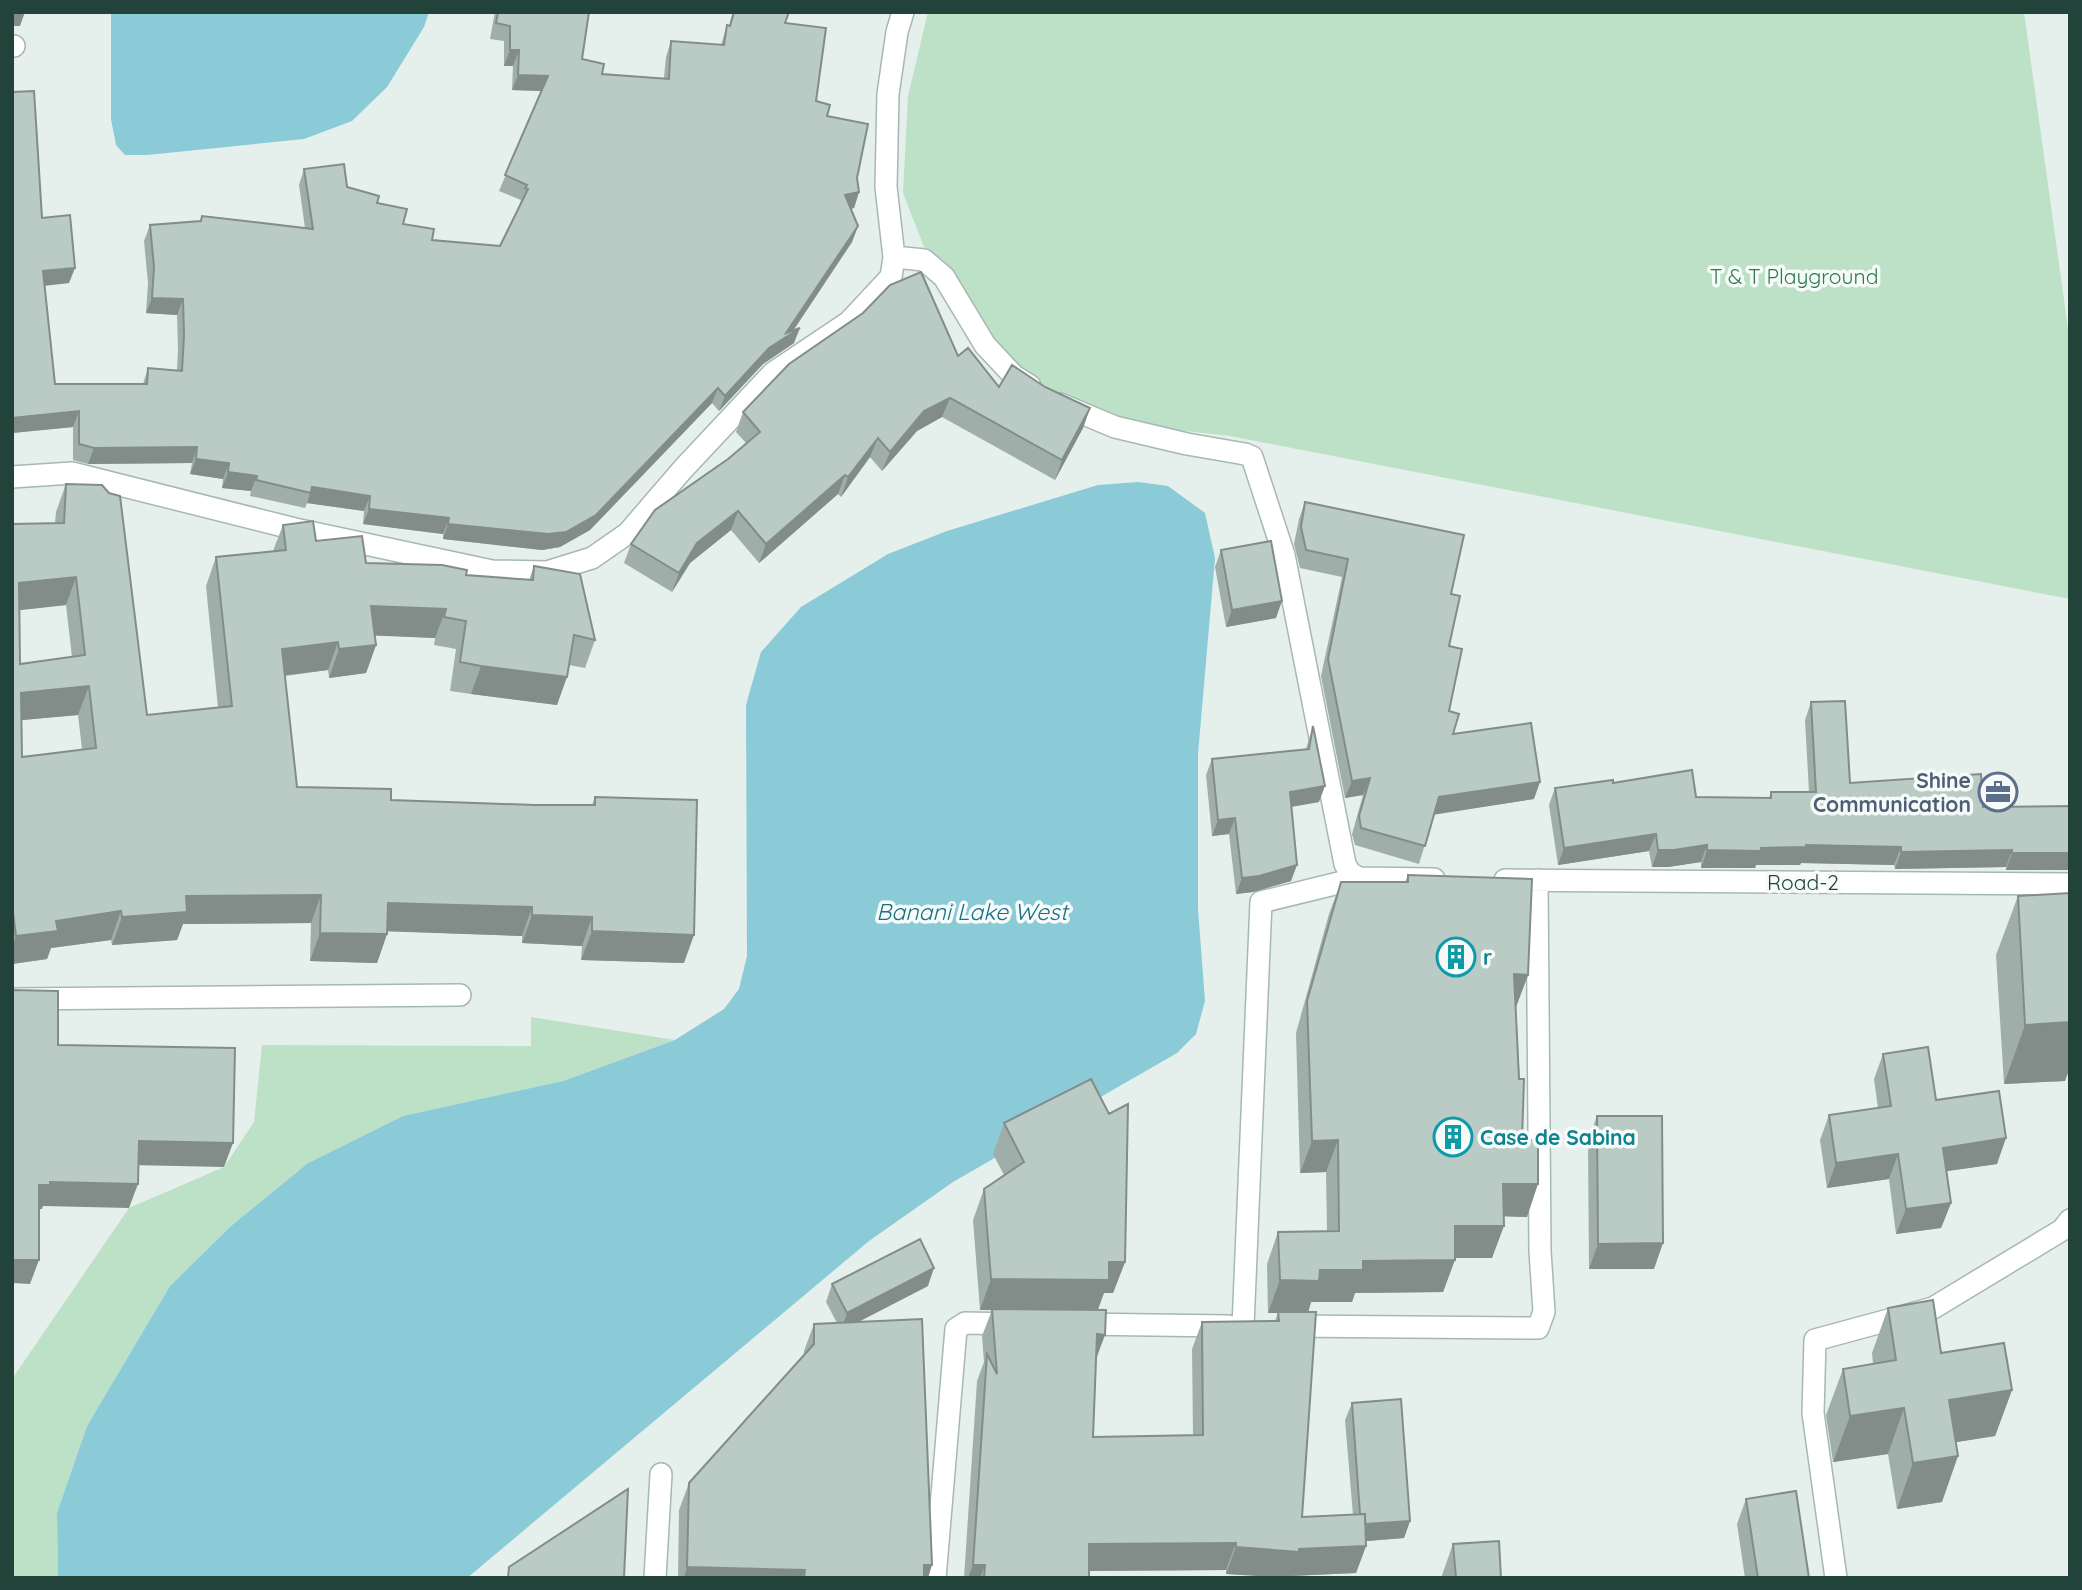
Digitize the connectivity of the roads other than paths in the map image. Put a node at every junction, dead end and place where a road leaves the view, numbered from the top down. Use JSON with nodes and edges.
{"nodes":[{"id":1,"x":903,"y":12,"type":"edge"},
{"id":2,"x":894,"y":257,"type":"junction"},
{"id":3,"x":12,"y":477,"type":"edge"},
{"id":4,"x":1359,"y":878,"type":"junction"},
{"id":5,"x":1455,"y":879,"type":"edge"},
{"id":6,"x":1482,"y":880,"type":"edge"},
{"id":7,"x":1537,"y":880,"type":"junction"},
{"id":8,"x":2070,"y":884,"type":"edge"},
{"id":9,"x":460,"y":995,"type":"dead end"},
{"id":10,"x":12,"y":999,"type":"edge"},
{"id":11,"x":2070,"y":1220,"type":"edge"},
{"id":12,"x":1035,"y":1324,"type":"edge"},
{"id":13,"x":1062,"y":1324,"type":"edge"},
{"id":14,"x":1257,"y":1326,"type":"junction"},
{"id":15,"x":661,"y":1474,"type":"dead end"},
{"id":16,"x":655,"y":1578,"type":"edge"},
{"id":17,"x":936,"y":1578,"type":"edge"},
{"id":18,"x":1836,"y":1578,"type":"edge"}],
"edges":[{"from":1,"to":2,"type":"street"},
{"from":2,"to":3,"type":"street"},
{"from":2,"to":4,"type":"street"},
{"from":4,"to":5,"type":"street"},
{"from":4,"to":14,"type":"street"},
{"from":6,"to":7,"type":"street","name":"Road-2"},
{"from":7,"to":8,"type":"street","name":"Road-2"},
{"from":7,"to":14,"type":"street"},
{"from":9,"to":10,"type":"street"},
{"from":11,"to":18,"type":"street"},
{"from":12,"to":17,"type":"street"},
{"from":13,"to":14,"type":"street"},
{"from":15,"to":16,"type":"street"}]}
